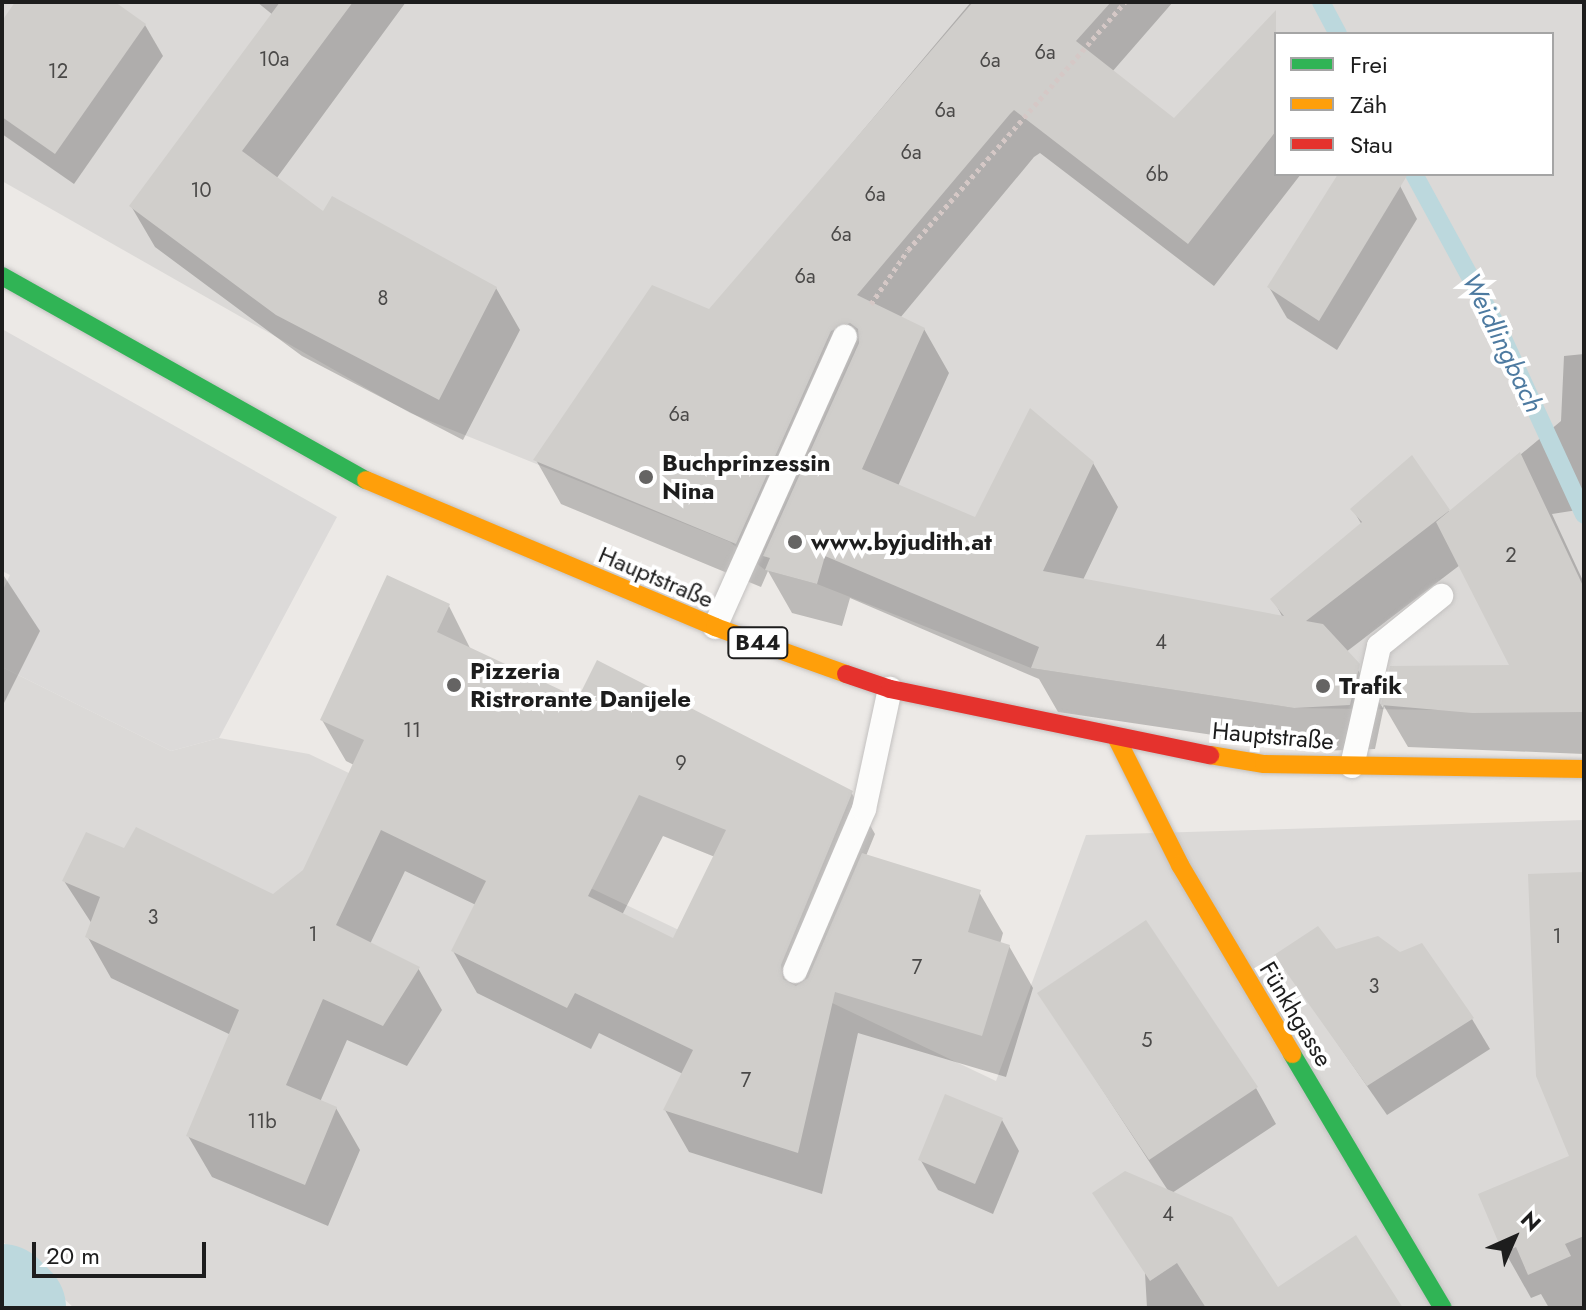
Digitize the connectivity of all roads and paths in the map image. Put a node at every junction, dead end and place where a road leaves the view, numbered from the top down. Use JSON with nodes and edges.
{"nodes":[{"id":1,"x":1125,"y":2,"type":"edge"},
{"id":2,"x":2,"y":276,"type":"edge"},
{"id":3,"x":845,"y":337,"type":"joint"},
{"id":4,"x":1441,"y":596,"type":"dead end"},
{"id":5,"x":715,"y":627,"type":"junction"},
{"id":6,"x":890,"y":689,"type":"junction"},
{"id":7,"x":1117,"y":739,"type":"junction"},
{"id":8,"x":1352,"y":766,"type":"junction"},
{"id":9,"x":1584,"y":769,"type":"edge"},
{"id":10,"x":795,"y":971,"type":"dead end"},
{"id":11,"x":1443,"y":1308,"type":"edge"}],
"edges":[{"from":1,"to":3,"type":"path"},
{"from":2,"to":5,"type":"main road","name":"Hauptstraße","number":"B44"},
{"from":3,"to":5,"type":"lane"},
{"from":4,"to":8,"type":"lane"},
{"from":5,"to":6,"type":"main road","name":"Hauptstraße","number":"B44"},
{"from":6,"to":7,"type":"main road","name":"Hauptstraße","number":"B44"},
{"from":6,"to":10,"type":"lane"},
{"from":7,"to":8,"type":"main road","name":"Hauptstraße","number":"B44"},
{"from":7,"to":11,"type":"main road","name":"Fünkhgasse"},
{"from":8,"to":9,"type":"main road","name":"Hauptstraße","number":"B44"}]}
